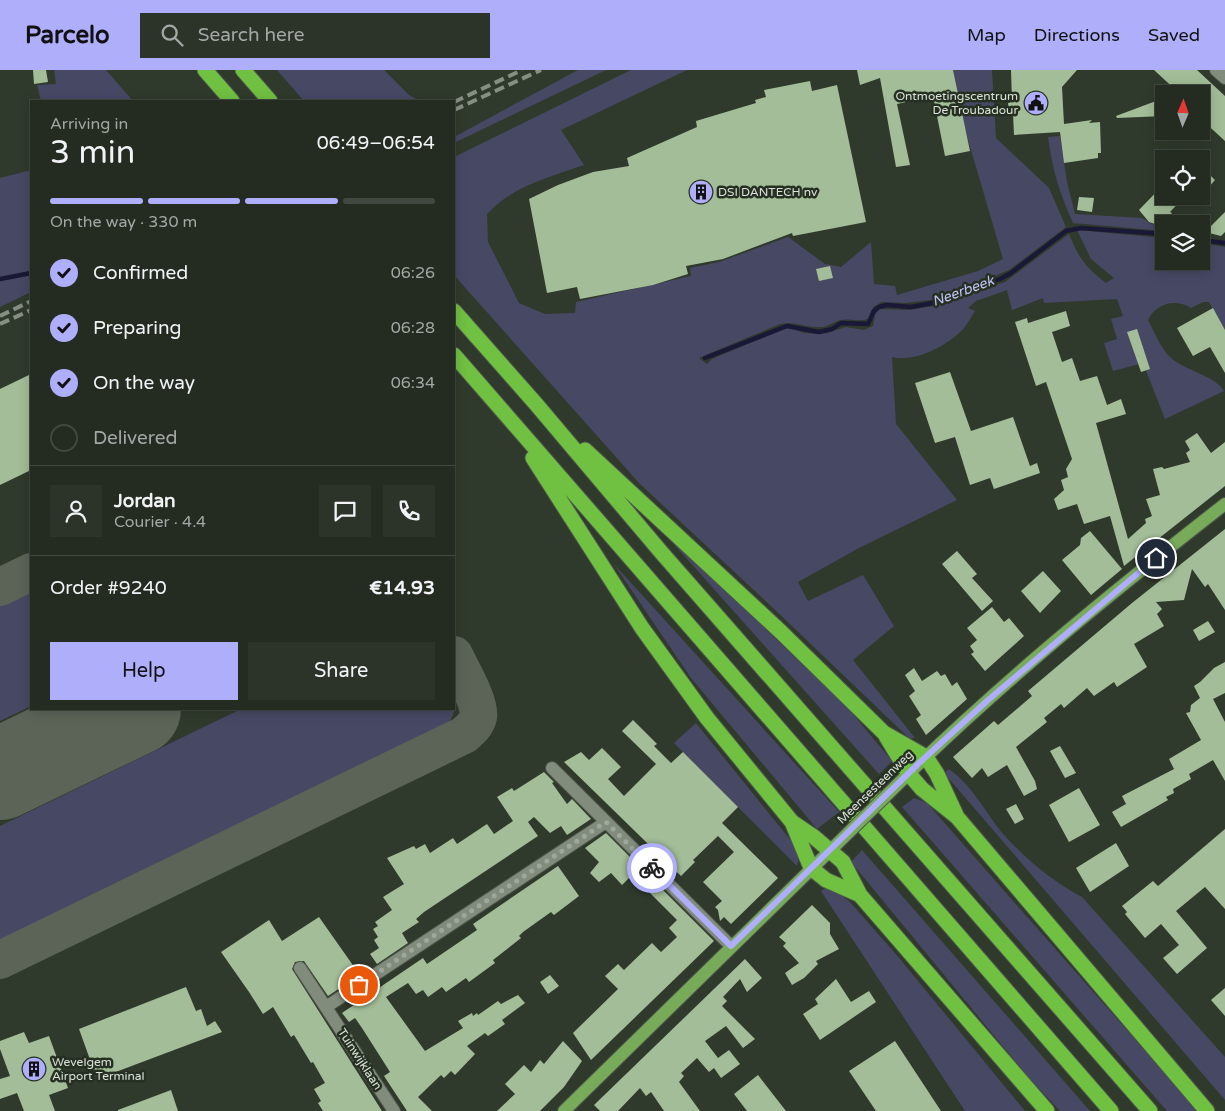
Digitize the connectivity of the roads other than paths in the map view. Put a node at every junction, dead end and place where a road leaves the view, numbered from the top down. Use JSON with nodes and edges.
{"nodes":[{"id":1,"x":205,"y":70,"type":"edge"},
{"id":2,"x":243,"y":70,"type":"edge"},
{"id":3,"x":1216,"y":70,"type":"edge"},
{"id":4,"x":1225,"y":78,"type":"edge"},
{"id":5,"x":231,"y":100,"type":"edge"},
{"id":6,"x":269,"y":100,"type":"edge"},
{"id":7,"x":455,"y":312,"type":"edge"},
{"id":8,"x":455,"y":356,"type":"edge"},
{"id":9,"x":536,"y":404,"type":"junction"},
{"id":10,"x":505,"y":414,"type":"junction"},
{"id":11,"x":1225,"y":504,"type":"edge"},
{"id":12,"x":884,"y":733,"type":"junction"},
{"id":13,"x":926,"y":757,"type":"junction"},
{"id":14,"x":552,"y":768,"type":"dead end"},
{"id":15,"x":908,"y":774,"type":"junction"},
{"id":16,"x":957,"y":817,"type":"junction"},
{"id":17,"x":606,"y":822,"type":"junction"},
{"id":18,"x":792,"y":822,"type":"junction"},
{"id":19,"x":830,"y":850,"type":"junction"},
{"id":20,"x":811,"y":868,"type":"junction"},
{"id":21,"x":860,"y":895,"type":"junction"},
{"id":22,"x":731,"y":946,"type":"junction"},
{"id":23,"x":300,"y":968,"type":"dead end"},
{"id":24,"x":326,"y":1007,"type":"junction"},
{"id":25,"x":394,"y":1111,"type":"edge"},
{"id":26,"x":564,"y":1111,"type":"edge"},
{"id":27,"x":1047,"y":1111,"type":"edge"},
{"id":28,"x":1111,"y":1111,"type":"edge"},
{"id":29,"x":1150,"y":1111,"type":"edge"},
{"id":30,"x":1207,"y":1111,"type":"edge"}],
"edges":[{"from":1,"to":5,"type":"highway"},
{"from":2,"to":6,"type":"highway"},
{"from":3,"to":4,"type":"street"},
{"from":7,"to":9,"type":"highway"},
{"from":8,"to":10,"type":"highway"},
{"from":9,"to":12,"type":"highway"},
{"from":9,"to":29,"type":"highway"},
{"from":10,"to":18,"type":"highway"},
{"from":10,"to":28,"type":"highway"},
{"from":11,"to":13,"type":"main road","name":"Meensesteenweg"},
{"from":12,"to":13,"type":"highway"},
{"from":12,"to":15,"type":"highway"},
{"from":13,"to":15,"type":"main road","name":"Meensesteenweg"},
{"from":13,"to":16,"type":"highway"},
{"from":14,"to":17,"type":"street"},
{"from":15,"to":16,"type":"highway"},
{"from":15,"to":19,"type":"main road","name":"Meensesteenweg","bridge":true},
{"from":16,"to":30,"type":"highway"},
{"from":17,"to":22,"type":"street"},
{"from":17,"to":24,"type":"street"},
{"from":18,"to":19,"type":"highway"},
{"from":18,"to":20,"type":"highway"},
{"from":19,"to":20,"type":"main road","name":"Meensesteenweg"},
{"from":19,"to":21,"type":"highway"},
{"from":20,"to":21,"type":"highway"},
{"from":20,"to":22,"type":"main road","name":"Meensesteenweg"},
{"from":21,"to":27,"type":"highway"},
{"from":22,"to":26,"type":"main road","name":"Meensesteenweg"},
{"from":23,"to":24,"type":"street","name":"Tuinwijklaan"},
{"from":24,"to":25,"type":"street","name":"Tuinwijklaan"}]}
